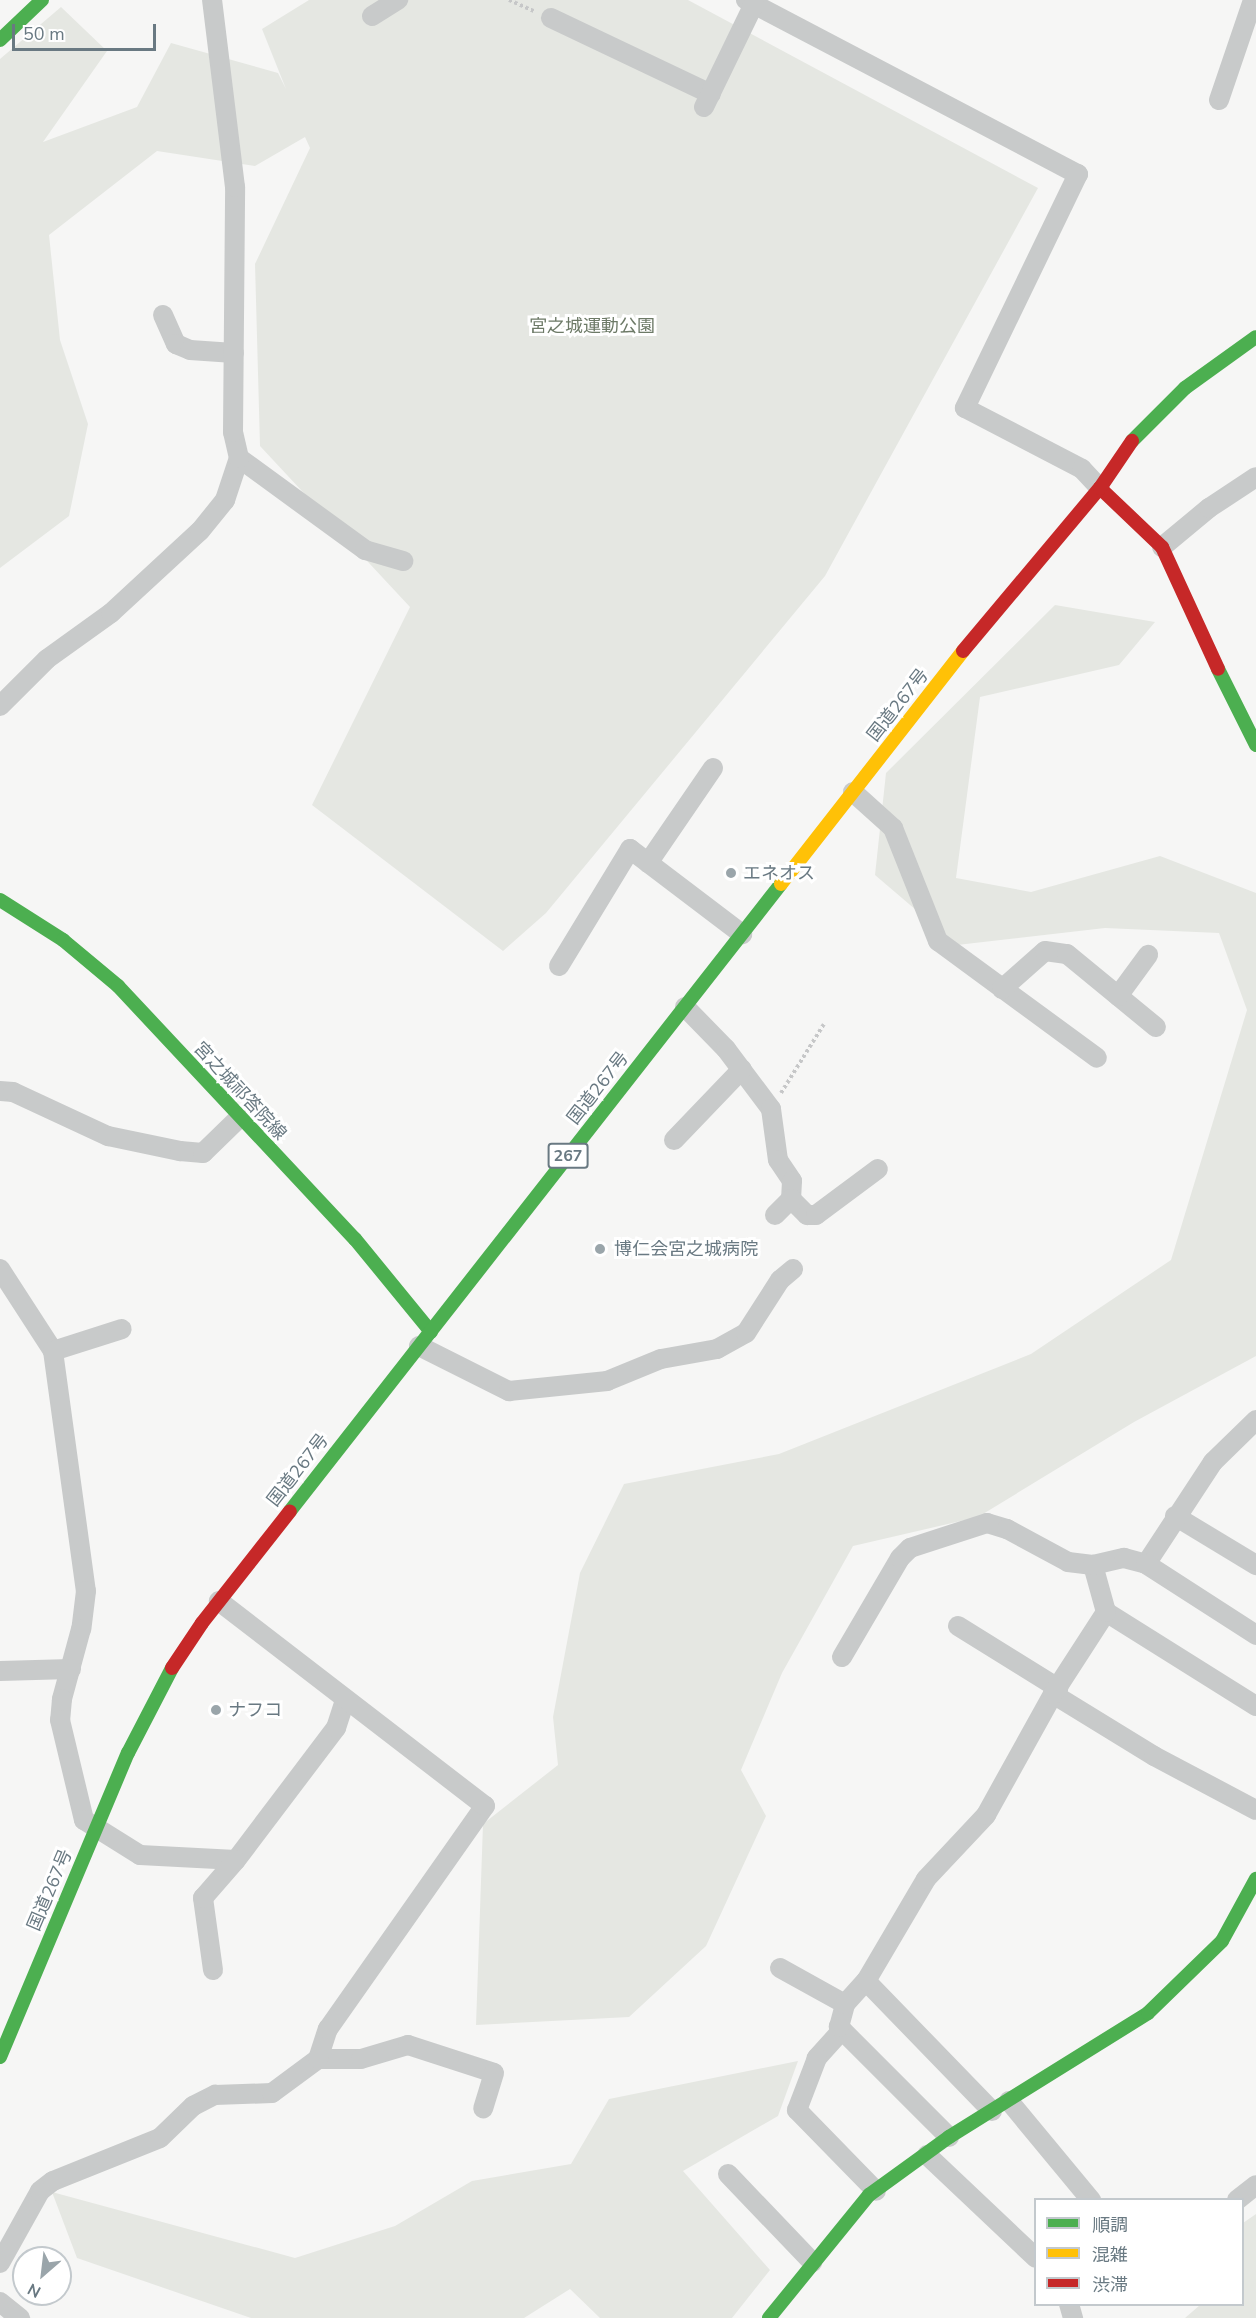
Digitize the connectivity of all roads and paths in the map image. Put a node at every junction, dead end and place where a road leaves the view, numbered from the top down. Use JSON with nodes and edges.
{"nodes":[{"id":1,"x":42,"y":0,"type":"edge"},
{"id":2,"x":212,"y":0,"type":"edge"},
{"id":3,"x":398,"y":0,"type":"edge"},
{"id":4,"x":508,"y":0,"type":"edge"},
{"id":5,"x":1255,"y":0,"type":"edge"},
{"id":6,"x":750,"y":2,"type":"edge"},
{"id":7,"x":372,"y":16,"type":"dead end"},
{"id":8,"x":551,"y":18,"type":"joint"},
{"id":9,"x":0,"y":40,"type":"edge"},
{"id":10,"x":1220,"y":100,"type":"dead end"},
{"id":11,"x":163,"y":315,"type":"dead end"},
{"id":12,"x":1256,"y":338,"type":"edge"},
{"id":13,"x":234,"y":353,"type":"junction"},
{"id":14,"x":239,"y":458,"type":"junction"},
{"id":15,"x":1256,"y":477,"type":"edge"},
{"id":16,"x":1100,"y":488,"type":"junction"},
{"id":17,"x":1162,"y":547,"type":"junction"},
{"id":18,"x":403,"y":561,"type":"dead end"},
{"id":19,"x":0,"y":706,"type":"edge"},
{"id":20,"x":1256,"y":745,"type":"edge"},
{"id":21,"x":713,"y":768,"type":"dead end"},
{"id":22,"x":853,"y":792,"type":"junction"},
{"id":23,"x":648,"y":863,"type":"junction"},
{"id":24,"x":0,"y":900,"type":"edge"},
{"id":25,"x":742,"y":934,"type":"junction"},
{"id":26,"x":1148,"y":955,"type":"dead end"},
{"id":27,"x":560,"y":966,"type":"dead end"},
{"id":28,"x":1002,"y":989,"type":"junction"},
{"id":29,"x":1118,"y":996,"type":"junction"},
{"id":30,"x":685,"y":1007,"type":"junction"},
{"id":31,"x":824,"y":1024,"type":"dead end"},
{"id":32,"x":1156,"y":1027,"type":"dead end"},
{"id":33,"x":1096,"y":1058,"type":"dead end"},
{"id":34,"x":742,"y":1069,"type":"junction"},
{"id":35,"x":0,"y":1091,"type":"edge"},
{"id":36,"x":771,"y":1109,"type":"junction"},
{"id":37,"x":240,"y":1116,"type":"junction"},
{"id":38,"x":674,"y":1140,"type":"dead end"},
{"id":39,"x":878,"y":1169,"type":"dead end"},
{"id":40,"x":791,"y":1199,"type":"junction"},
{"id":41,"x":775,"y":1215,"type":"dead end"},
{"id":42,"x":0,"y":1269,"type":"edge"},
{"id":43,"x":793,"y":1269,"type":"dead end"},
{"id":44,"x":122,"y":1329,"type":"dead end"},
{"id":45,"x":425,"y":1339,"type":"junction"},
{"id":46,"x":53,"y":1351,"type":"junction"},
{"id":47,"x":1256,"y":1420,"type":"edge"},
{"id":48,"x":1175,"y":1516,"type":"junction"},
{"id":49,"x":1146,"y":1564,"type":"junction"},
{"id":50,"x":1093,"y":1565,"type":"junction"},
{"id":51,"x":1256,"y":1565,"type":"edge"},
{"id":52,"x":219,"y":1601,"type":"junction"},
{"id":53,"x":1106,"y":1612,"type":"junction"},
{"id":54,"x":958,"y":1626,"type":"dead end"},
{"id":55,"x":1256,"y":1635,"type":"edge"},
{"id":56,"x":842,"y":1657,"type":"dead end"},
{"id":57,"x":70,"y":1669,"type":"junction"},
{"id":58,"x":0,"y":1671,"type":"edge"},
{"id":59,"x":1056,"y":1691,"type":"junction"},
{"id":60,"x":345,"y":1700,"type":"junction"},
{"id":61,"x":1256,"y":1706,"type":"edge"},
{"id":62,"x":1255,"y":1808,"type":"edge"},
{"id":63,"x":96,"y":1828,"type":"junction"},
{"id":64,"x":236,"y":1860,"type":"junction"},
{"id":65,"x":1256,"y":1879,"type":"edge"},
{"id":66,"x":780,"y":1968,"type":"dead end"},
{"id":67,"x":213,"y":1970,"type":"dead end"},
{"id":68,"x":866,"y":1981,"type":"junction"},
{"id":69,"x":845,"y":2004,"type":"junction"},
{"id":70,"x":842,"y":2030,"type":"junction"},
{"id":71,"x":0,"y":2057,"type":"edge"},
{"id":72,"x":318,"y":2059,"type":"junction"},
{"id":73,"x":1009,"y":2101,"type":"junction"},
{"id":74,"x":483,"y":2108,"type":"dead end"},
{"id":75,"x":992,"y":2111,"type":"junction"},
{"id":76,"x":949,"y":2137,"type":"junction"},
{"id":77,"x":927,"y":2155,"type":"junction"},
{"id":78,"x":728,"y":2174,"type":"dead end"},
{"id":79,"x":1256,"y":2185,"type":"edge"},
{"id":80,"x":876,"y":2191,"type":"junction"},
{"id":81,"x":1090,"y":2198,"type":"edge"},
{"id":82,"x":1238,"y":2198,"type":"edge"},
{"id":83,"x":1034,"y":2257,"type":"edge"},
{"id":84,"x":812,"y":2262,"type":"junction"},
{"id":85,"x":0,"y":2263,"type":"edge"},
{"id":86,"x":0,"y":2302,"type":"edge"},
{"id":87,"x":20,"y":2318,"type":"edge"},
{"id":88,"x":769,"y":2318,"type":"edge"}],
"edges":[{"from":1,"to":9,"type":"main road"},
{"from":2,"to":13,"type":"street"},
{"from":3,"to":7,"type":"street"},
{"from":4,"to":8,"type":"path"},
{"from":5,"to":10,"type":"street"},
{"from":6,"to":8,"type":"street"},
{"from":6,"to":16,"type":"street"},
{"from":11,"to":13,"type":"street"},
{"from":12,"to":16,"type":"main road","name":"国道267号","number":"267"},
{"from":13,"to":14,"type":"street"},
{"from":14,"to":18,"type":"street"},
{"from":14,"to":19,"type":"street"},
{"from":15,"to":17,"type":"street"},
{"from":16,"to":17,"type":"main road"},
{"from":16,"to":22,"type":"main road","name":"国道267号","number":"267"},
{"from":17,"to":20,"type":"main road"},
{"from":21,"to":23,"type":"street"},
{"from":22,"to":25,"type":"main road","name":"国道267号","number":"267"},
{"from":22,"to":28,"type":"street"},
{"from":23,"to":25,"type":"street"},
{"from":23,"to":27,"type":"street"},
{"from":24,"to":37,"type":"main road","name":"宮之城祁答院線"},
{"from":25,"to":30,"type":"main road","name":"国道267号","number":"267"},
{"from":26,"to":29,"type":"street"},
{"from":28,"to":29,"type":"street"},
{"from":28,"to":33,"type":"street"},
{"from":29,"to":32,"type":"street"},
{"from":30,"to":34,"type":"street"},
{"from":30,"to":45,"type":"main road","name":"国道267号","number":"267"},
{"from":31,"to":36,"type":"path"},
{"from":34,"to":36,"type":"street"},
{"from":34,"to":38,"type":"street"},
{"from":35,"to":37,"type":"street"},
{"from":36,"to":40,"type":"street"},
{"from":37,"to":45,"type":"main road","name":"宮之城祁答院線"},
{"from":39,"to":40,"type":"street"},
{"from":40,"to":41,"type":"street"},
{"from":42,"to":46,"type":"street"},
{"from":43,"to":45,"type":"street"},
{"from":44,"to":46,"type":"street"},
{"from":45,"to":52,"type":"main road","name":"国道267号","number":"267"},
{"from":46,"to":57,"type":"street"},
{"from":47,"to":48,"type":"street"},
{"from":48,"to":49,"type":"street"},
{"from":48,"to":51,"type":"street"},
{"from":49,"to":50,"type":"street"},
{"from":49,"to":55,"type":"street"},
{"from":50,"to":53,"type":"street"},
{"from":50,"to":56,"type":"street"},
{"from":52,"to":60,"type":"street"},
{"from":52,"to":63,"type":"main road","name":"国道267号","number":"267"},
{"from":53,"to":59,"type":"street"},
{"from":53,"to":61,"type":"street"},
{"from":54,"to":59,"type":"street"},
{"from":57,"to":58,"type":"street"},
{"from":57,"to":63,"type":"street"},
{"from":59,"to":62,"type":"street"},
{"from":59,"to":68,"type":"street"},
{"from":60,"to":64,"type":"street"},
{"from":60,"to":72,"type":"street"},
{"from":63,"to":64,"type":"street"},
{"from":63,"to":71,"type":"main road","name":"国道267号","number":"267"},
{"from":64,"to":67,"type":"street"},
{"from":65,"to":73,"type":"main road"},
{"from":66,"to":69,"type":"street"},
{"from":68,"to":69,"type":"street"},
{"from":68,"to":75,"type":"street"},
{"from":69,"to":70,"type":"street"},
{"from":70,"to":76,"type":"street"},
{"from":70,"to":80,"type":"street"},
{"from":72,"to":74,"type":"street"},
{"from":72,"to":85,"type":"street"},
{"from":73,"to":75,"type":"main road"},
{"from":73,"to":81,"type":"street"},
{"from":75,"to":76,"type":"main road"},
{"from":76,"to":77,"type":"main road"},
{"from":77,"to":80,"type":"main road"},
{"from":77,"to":83,"type":"street"},
{"from":78,"to":84,"type":"street"},
{"from":79,"to":82,"type":"street"},
{"from":80,"to":84,"type":"main road"},
{"from":84,"to":88,"type":"main road"},
{"from":86,"to":87,"type":"street"}]}
